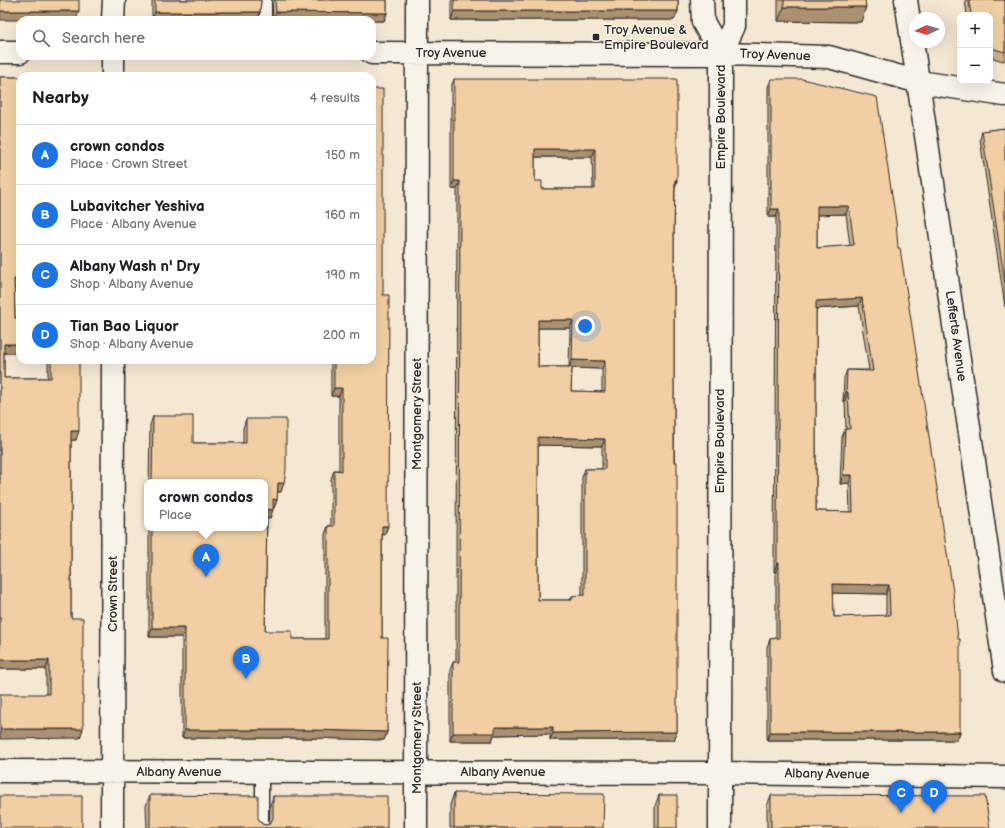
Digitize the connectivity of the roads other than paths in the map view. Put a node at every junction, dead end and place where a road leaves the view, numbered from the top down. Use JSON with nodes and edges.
{"nodes":[{"id":1,"x":114,"y":0,"type":"edge"},
{"id":2,"x":265,"y":0,"type":"edge"},
{"id":3,"x":418,"y":0,"type":"edge"},
{"id":4,"x":702,"y":0,"type":"edge"},
{"id":5,"x":734,"y":0,"type":"edge"},
{"id":6,"x":906,"y":0,"type":"edge"},
{"id":7,"x":114,"y":16,"type":"edge"},
{"id":8,"x":265,"y":16,"type":"edge"},
{"id":9,"x":0,"y":52,"type":"edge"},
{"id":10,"x":16,"y":52,"type":"edge"},
{"id":11,"x":376,"y":53,"type":"edge"},
{"id":12,"x":418,"y":53,"type":"junction"},
{"id":13,"x":721,"y":54,"type":"junction"},
{"id":14,"x":114,"y":60,"type":"edge"},
{"id":15,"x":113,"y":72,"type":"edge"},
{"id":16,"x":919,"y":82,"type":"junction"},
{"id":17,"x":1005,"y":95,"type":"edge"},
{"id":18,"x":113,"y":364,"type":"edge"},
{"id":19,"x":1005,"y":671,"type":"edge"},
{"id":20,"x":0,"y":771,"type":"edge"},
{"id":21,"x":112,"y":772,"type":"junction"},
{"id":22,"x":262,"y":772,"type":"junction"},
{"id":23,"x":417,"y":772,"type":"junction"},
{"id":24,"x":720,"y":773,"type":"junction"},
{"id":25,"x":1005,"y":778,"type":"edge"},
{"id":26,"x":112,"y":828,"type":"edge"},
{"id":27,"x":262,"y":828,"type":"edge"},
{"id":28,"x":416,"y":828,"type":"edge"},
{"id":29,"x":720,"y":828,"type":"edge"}],
"edges":[{"from":1,"to":7,"type":"street"},
{"from":2,"to":8,"type":"lane"},
{"from":3,"to":12,"type":"street","name":"Montgomery Street"},
{"from":4,"to":13,"type":"street","name":"Empire Boulevard"},
{"from":5,"to":13,"type":"street","name":"Empire Boulevard"},
{"from":6,"to":16,"type":"street","name":"Lefferts Avenue"},
{"from":9,"to":10,"type":"street"},
{"from":11,"to":12,"type":"street","name":"Troy Avenue"},
{"from":12,"to":13,"type":"street","name":"Troy Avenue"},
{"from":12,"to":23,"type":"street","name":"Montgomery Street"},
{"from":13,"to":16,"type":"street","name":"Troy Avenue"},
{"from":13,"to":24,"type":"street","name":"Empire Boulevard"},
{"from":14,"to":15,"type":"street"},
{"from":16,"to":17,"type":"street","name":"Troy Avenue"},
{"from":16,"to":19,"type":"street","name":"Lefferts Avenue"},
{"from":18,"to":21,"type":"street","name":"Crown Street"},
{"from":20,"to":21,"type":"street","name":"Albany Avenue"},
{"from":21,"to":22,"type":"street","name":"Albany Avenue"},
{"from":21,"to":26,"type":"street","name":"Crown Street"},
{"from":22,"to":23,"type":"street","name":"Albany Avenue"},
{"from":22,"to":27,"type":"lane"},
{"from":23,"to":24,"type":"street","name":"Albany Avenue"},
{"from":23,"to":28,"type":"street","name":"Montgomery Street"},
{"from":24,"to":25,"type":"street","name":"Albany Avenue"},
{"from":24,"to":29,"type":"street","name":"Empire Boulevard"}]}
